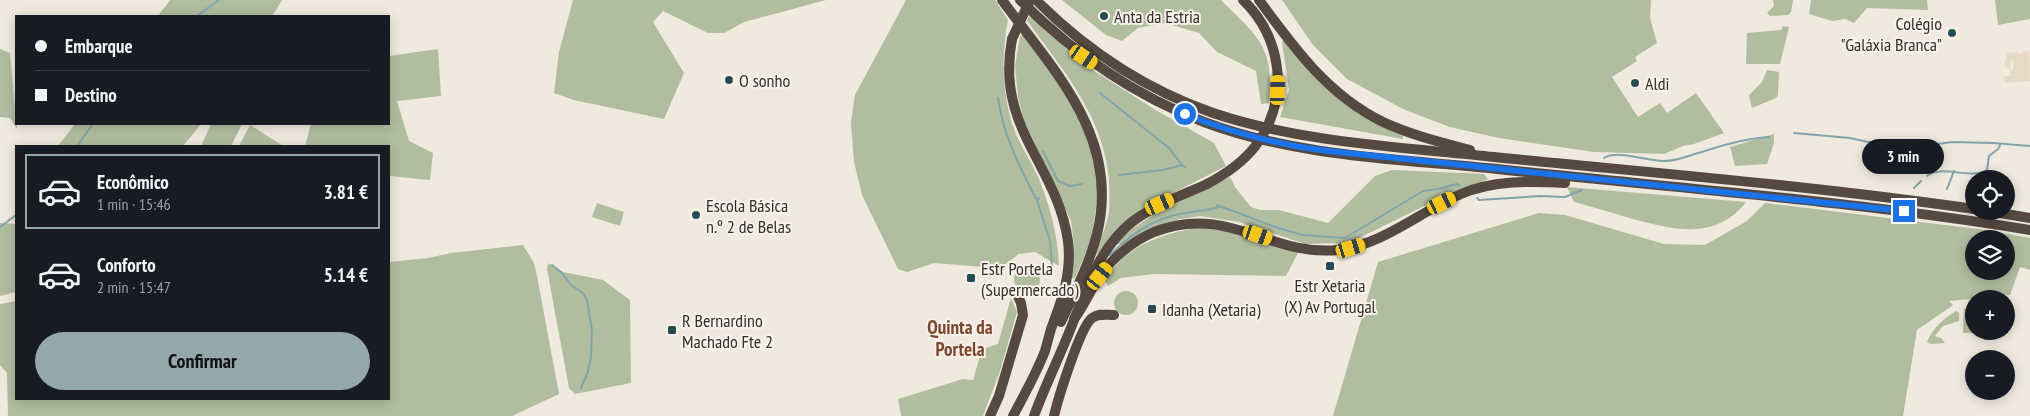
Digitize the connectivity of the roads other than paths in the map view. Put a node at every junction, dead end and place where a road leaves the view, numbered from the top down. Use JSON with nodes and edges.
{"nodes":[{"id":1,"x":1002,"y":0,"type":"edge"},
{"id":2,"x":1020,"y":0,"type":"edge"},
{"id":3,"x":1030,"y":0,"type":"edge"},
{"id":4,"x":1036,"y":0,"type":"edge"},
{"id":5,"x":1243,"y":0,"type":"edge"},
{"id":6,"x":1259,"y":0,"type":"edge"},
{"id":7,"x":1498,"y":157,"type":"junction"},
{"id":8,"x":1636,"y":183,"type":"junction"},
{"id":9,"x":1965,"y":208,"type":"edge"},
{"id":10,"x":2015,"y":216,"type":"edge"},
{"id":11,"x":2030,"y":218,"type":"edge"},
{"id":12,"x":2030,"y":230,"type":"edge"},
{"id":13,"x":1086,"y":285,"type":"junction"},
{"id":14,"x":1016,"y":292,"type":"dead end"},
{"id":15,"x":1075,"y":301,"type":"junction"},
{"id":16,"x":1114,"y":316,"type":"dead end"},
{"id":17,"x":990,"y":416,"type":"edge"},
{"id":18,"x":1013,"y":416,"type":"edge"},
{"id":19,"x":1034,"y":416,"type":"edge"},
{"id":20,"x":1054,"y":416,"type":"edge"}],
"edges":[{"from":1,"to":13,"type":"highway"},
{"from":2,"to":8,"type":"highway"},
{"from":3,"to":15,"type":"highway","bridge":true},
{"from":4,"to":7,"type":"highway"},
{"from":5,"to":13,"type":"highway","bridge":true},
{"from":6,"to":7,"type":"highway"},
{"from":7,"to":9,"type":"highway"},
{"from":8,"to":12,"type":"highway"},
{"from":8,"to":13,"type":"highway"},
{"from":10,"to":11,"type":"highway"},
{"from":13,"to":15,"type":"highway"},
{"from":13,"to":15,"type":"highway"},
{"from":14,"to":17,"type":"highway"},
{"from":15,"to":18,"type":"highway"},
{"from":15,"to":19,"type":"highway"},
{"from":16,"to":20,"type":"highway"}]}
